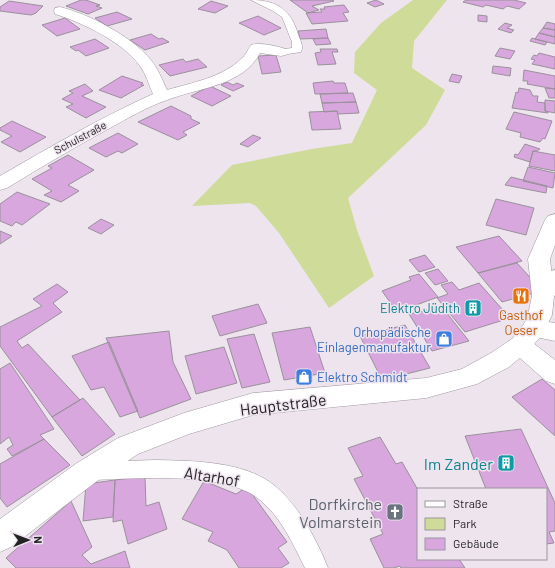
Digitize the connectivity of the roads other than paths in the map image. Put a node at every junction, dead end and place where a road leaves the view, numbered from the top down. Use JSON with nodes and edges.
{"nodes":[{"id":1,"x":256,"y":0,"type":"edge"},
{"id":2,"x":60,"y":11,"type":"dead end"},
{"id":3,"x":282,"y":52,"type":"joint"},
{"id":4,"x":162,"y":96,"type":"junction"},
{"id":5,"x":0,"y":184,"type":"edge"},
{"id":6,"x":555,"y":220,"type":"edge"},
{"id":7,"x":549,"y":287,"type":"edge"},
{"id":8,"x":536,"y":335,"type":"edge"},
{"id":9,"x":555,"y":374,"type":"edge"},
{"id":10,"x":87,"y":472,"type":"junction"},
{"id":11,"x":0,"y":537,"type":"edge"},
{"id":12,"x":317,"y":568,"type":"edge"}],
"edges":[{"from":1,"to":3,"type":"lane"},
{"from":2,"to":4,"type":"street"},
{"from":3,"to":4,"type":"street","name":"Schulstraße"},
{"from":4,"to":5,"type":"street","name":"Schulstraße"},
{"from":6,"to":7,"type":"street"},
{"from":7,"to":8,"type":"street"},
{"from":8,"to":9,"type":"street"},
{"from":8,"to":10,"type":"street","name":"Hauptstraße"},
{"from":10,"to":11,"type":"street","name":"Hauptstraße"},
{"from":10,"to":12,"type":"lane","name":"Altarhof"}]}
